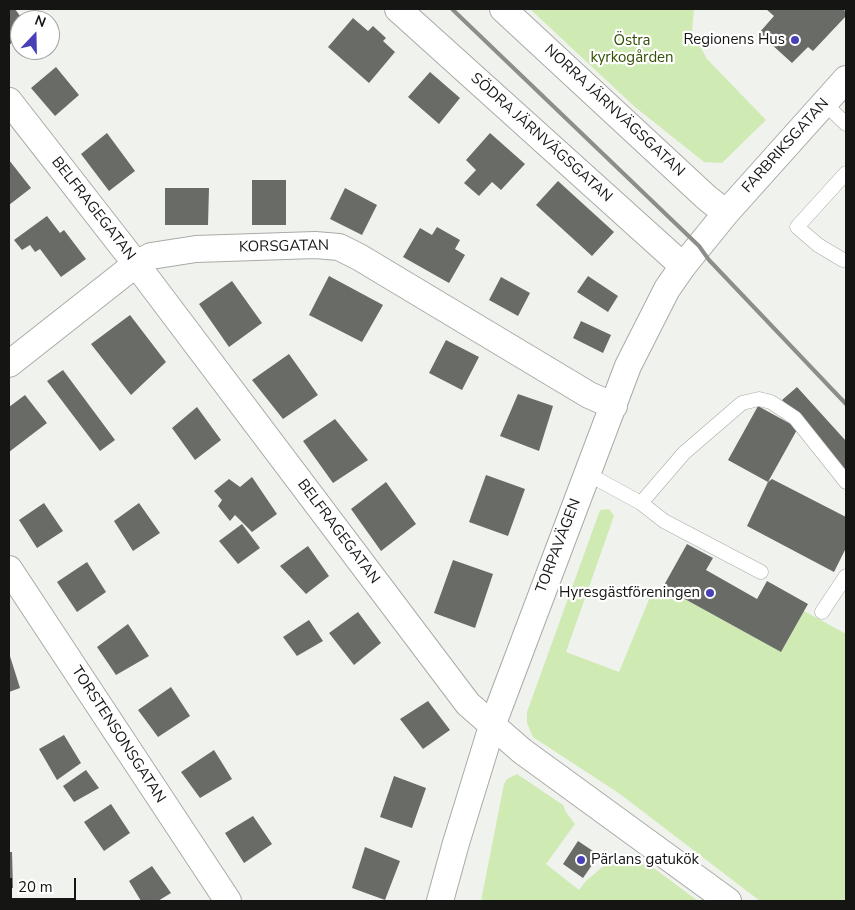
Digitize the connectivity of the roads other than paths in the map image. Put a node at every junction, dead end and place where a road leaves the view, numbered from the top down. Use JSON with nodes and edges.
{"nodes":[{"id":1,"x":398,"y":9,"type":"edge"},
{"id":2,"x":503,"y":9,"type":"edge"},
{"id":3,"x":846,"y":79,"type":"edge"},
{"id":4,"x":9,"y":101,"type":"edge"},
{"id":5,"x":824,"y":103,"type":"junction"},
{"id":6,"x":846,"y":124,"type":"edge"},
{"id":7,"x":846,"y":174,"type":"edge"},
{"id":8,"x":726,"y":213,"type":"junction"},
{"id":9,"x":845,"y":260,"type":"edge"},
{"id":10,"x":136,"y":264,"type":"junction"},
{"id":11,"x":683,"y":266,"type":"junction"},
{"id":12,"x":9,"y":364,"type":"edge"},
{"id":13,"x":614,"y":406,"type":"junction"},
{"id":14,"x":586,"y":473,"type":"junction"},
{"id":15,"x":846,"y":482,"type":"edge"},
{"id":16,"x":642,"y":503,"type":"junction"},
{"id":17,"x":9,"y":569,"type":"edge"},
{"id":18,"x":760,"y":572,"type":"dead end"},
{"id":19,"x":846,"y":576,"type":"edge"},
{"id":20,"x":822,"y":612,"type":"dead end"},
{"id":21,"x":492,"y":726,"type":"junction"},
{"id":22,"x":228,"y":901,"type":"edge"},
{"id":23,"x":440,"y":901,"type":"edge"},
{"id":24,"x":728,"y":901,"type":"edge"}],
"edges":[{"from":1,"to":11,"type":"street","name":"SÖDRA JÄRNVÄGSGATAN"},
{"from":2,"to":8,"type":"street","name":"NORRA JÄRNVÄGSGATAN"},
{"from":3,"to":5,"type":"street","name":"FARBRIKSGATAN"},
{"from":4,"to":10,"type":"street","name":"BELFRAGEGATAN"},
{"from":5,"to":6,"type":"lane"},
{"from":5,"to":8,"type":"street","name":"FARBRIKSGATAN"},
{"from":7,"to":9,"type":"lane"},
{"from":8,"to":11,"type":"street","name":"TORPAVÄGEN"},
{"from":10,"to":12,"type":"street","name":"KORSGATAN"},
{"from":10,"to":13,"type":"street","name":"KORSGATAN"},
{"from":10,"to":21,"type":"street","name":"BELFRAGEGATAN"},
{"from":11,"to":13,"type":"street","name":"TORPAVÄGEN"},
{"from":13,"to":14,"type":"street","name":"TORPAVÄGEN"},
{"from":14,"to":16,"type":"lane"},
{"from":14,"to":21,"type":"street","name":"TORPAVÄGEN"},
{"from":15,"to":16,"type":"lane"},
{"from":16,"to":18,"type":"lane"},
{"from":17,"to":22,"type":"street","name":"TORSTENSONSGATAN"},
{"from":19,"to":20,"type":"lane"},
{"from":21,"to":23,"type":"street","name":"TORPAVÄGEN"},
{"from":21,"to":24,"type":"street","name":"BELFRAGEGATAN"}]}
